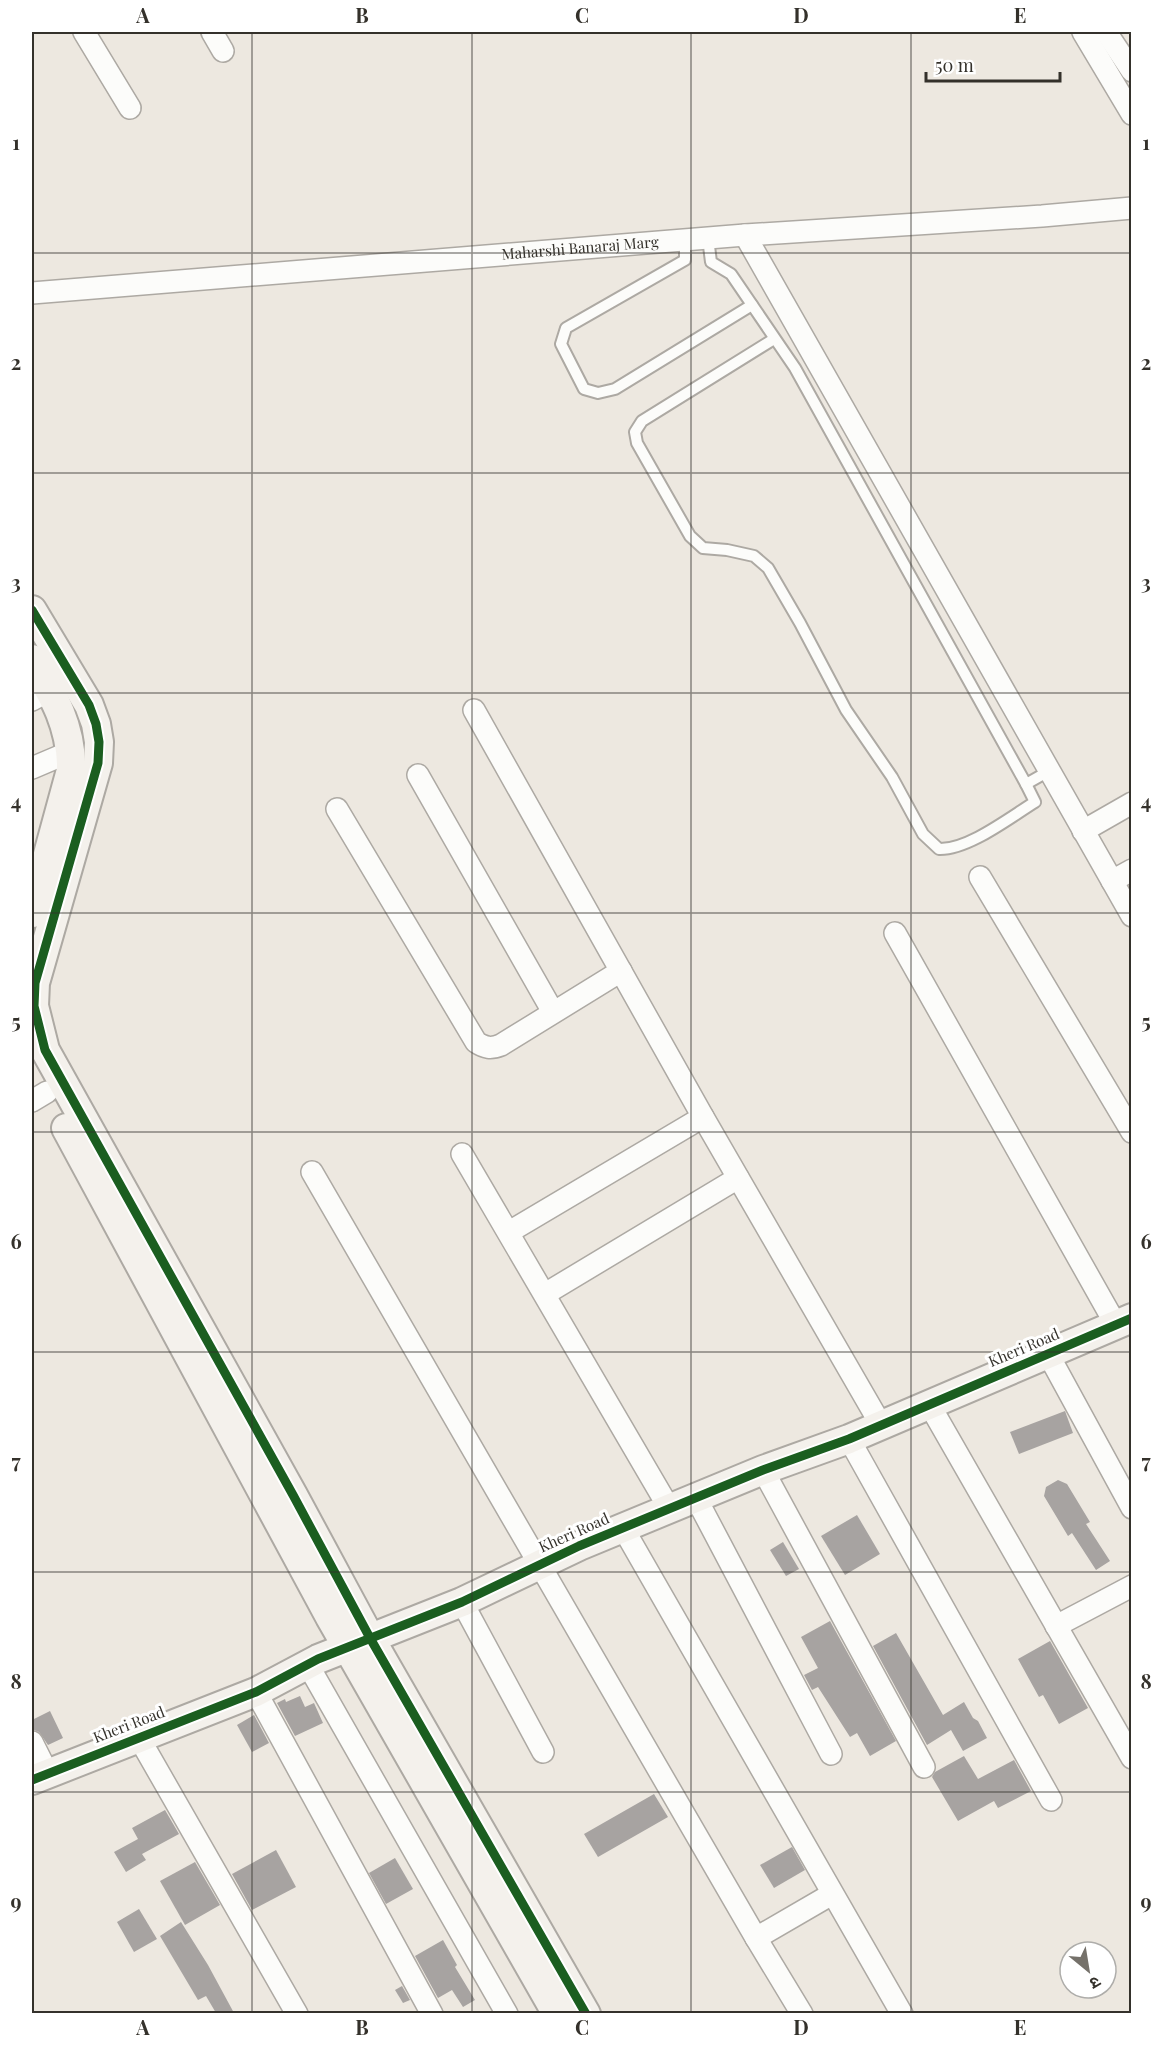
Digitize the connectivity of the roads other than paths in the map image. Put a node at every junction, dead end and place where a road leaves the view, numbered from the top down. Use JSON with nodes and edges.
{"nodes":[{"id":1,"x":84,"y":32,"type":"edge"},
{"id":2,"x":212,"y":32,"type":"edge"},
{"id":3,"x":1083,"y":32,"type":"edge"},
{"id":4,"x":1106,"y":32,"type":"edge"},
{"id":5,"x":223,"y":51,"type":"dead end"},
{"id":6,"x":1131,"y":70,"type":"edge"},
{"id":7,"x":130,"y":108,"type":"dead end"},
{"id":8,"x":1131,"y":114,"type":"edge"},
{"id":9,"x":1131,"y":208,"type":"edge"},
{"id":10,"x":745,"y":235,"type":"junction"},
{"id":11,"x":708,"y":238,"type":"junction"},
{"id":12,"x":685,"y":240,"type":"junction"},
{"id":13,"x":32,"y":293,"type":"edge"},
{"id":14,"x":752,"y":305,"type":"junction"},
{"id":15,"x":774,"y":339,"type":"junction"},
{"id":16,"x":32,"y":610,"type":"edge"},
{"id":17,"x":32,"y":660,"type":"edge"},
{"id":18,"x":41,"y":695,"type":"edge"},
{"id":19,"x":474,"y":710,"type":"dead end"},
{"id":20,"x":72,"y":751,"type":"junction"},
{"id":21,"x":32,"y":768,"type":"edge"},
{"id":22,"x":1049,"y":771,"type":"junction"},
{"id":23,"x":418,"y":775,"type":"dead end"},
{"id":24,"x":1028,"y":787,"type":"junction"},
{"id":25,"x":1131,"y":803,"type":"edge"},
{"id":26,"x":337,"y":809,"type":"dead end"},
{"id":27,"x":1083,"y":831,"type":"junction"},
{"id":28,"x":40,"y":851,"type":"edge"},
{"id":29,"x":1131,"y":870,"type":"edge"},
{"id":30,"x":980,"y":877,"type":"dead end"},
{"id":31,"x":1112,"y":881,"type":"junction"},
{"id":32,"x":32,"y":913,"type":"edge"},
{"id":33,"x":1131,"y":916,"type":"edge"},
{"id":34,"x":895,"y":933,"type":"dead end"},
{"id":35,"x":621,"y":971,"type":"junction"},
{"id":36,"x":554,"y":1012,"type":"junction"},
{"id":37,"x":32,"y":1063,"type":"edge"},
{"id":38,"x":39,"y":1096,"type":"edge"},
{"id":39,"x":703,"y":1117,"type":"junction"},
{"id":40,"x":1131,"y":1132,"type":"edge"},
{"id":41,"x":462,"y":1154,"type":"dead end"},
{"id":42,"x":312,"y":1172,"type":"dead end"},
{"id":43,"x":738,"y":1178,"type":"junction"},
{"id":44,"x":509,"y":1232,"type":"junction"},
{"id":45,"x":545,"y":1294,"type":"junction"},
{"id":46,"x":1124,"y":1322,"type":"edge"},
{"id":47,"x":1048,"y":1354,"type":"junction"},
{"id":48,"x":929,"y":1404,"type":"junction"},
{"id":49,"x":881,"y":1425,"type":"junction"},
{"id":50,"x":849,"y":1439,"type":"junction"},
{"id":51,"x":763,"y":1470,"type":"junction"},
{"id":52,"x":696,"y":1498,"type":"junction"},
{"id":53,"x":669,"y":1508,"type":"junction"},
{"id":54,"x":1131,"y":1508,"type":"edge"},
{"id":55,"x":623,"y":1528,"type":"junction"},
{"id":56,"x":540,"y":1564,"type":"junction"},
{"id":57,"x":1131,"y":1586,"type":"edge"},
{"id":58,"x":462,"y":1602,"type":"junction"},
{"id":59,"x":1056,"y":1626,"type":"junction"},
{"id":60,"x":358,"y":1643,"type":"junction"},
{"id":61,"x":308,"y":1665,"type":"junction"},
{"id":62,"x":256,"y":1692,"type":"junction"},
{"id":63,"x":139,"y":1738,"type":"junction"},
{"id":64,"x":32,"y":1742,"type":"edge"},
{"id":65,"x":543,"y":1752,"type":"dead end"},
{"id":66,"x":831,"y":1754,"type":"dead end"},
{"id":67,"x":1131,"y":1758,"type":"edge"},
{"id":68,"x":924,"y":1767,"type":"dead end"},
{"id":69,"x":40,"y":1777,"type":"edge"},
{"id":70,"x":1052,"y":1800,"type":"dead end"},
{"id":71,"x":832,"y":1894,"type":"junction"},
{"id":72,"x":756,"y":1938,"type":"junction"},
{"id":73,"x":297,"y":2013,"type":"edge"},
{"id":74,"x":432,"y":2013,"type":"edge"},
{"id":75,"x":507,"y":2013,"type":"edge"},
{"id":76,"x":557,"y":2013,"type":"edge"},
{"id":77,"x":586,"y":2013,"type":"edge"},
{"id":78,"x":801,"y":2013,"type":"edge"},
{"id":79,"x":902,"y":2013,"type":"edge"}],
"edges":[{"from":1,"to":7,"type":"street"},
{"from":2,"to":5,"type":"street"},
{"from":3,"to":8,"type":"street"},
{"from":4,"to":6,"type":"street"},
{"from":9,"to":10,"type":"street","name":"Maharshi Banaraj Marg"},
{"from":10,"to":11,"type":"street","name":"Maharshi Banaraj Marg"},
{"from":10,"to":22,"type":"street"},
{"from":11,"to":12,"type":"street","name":"Maharshi Banaraj Marg"},
{"from":11,"to":14,"type":"lane"},
{"from":12,"to":13,"type":"street","name":"Maharshi Banaraj Marg"},
{"from":12,"to":14,"type":"lane"},
{"from":14,"to":15,"type":"lane"},
{"from":15,"to":24,"type":"lane"},
{"from":15,"to":24,"type":"lane"},
{"from":16,"to":60,"type":"street"},
{"from":17,"to":18,"type":"street"},
{"from":18,"to":20,"type":"street"},
{"from":19,"to":35,"type":"street"},
{"from":20,"to":21,"type":"street"},
{"from":20,"to":28,"type":"street"},
{"from":22,"to":24,"type":"lane"},
{"from":22,"to":27,"type":"street"},
{"from":23,"to":36,"type":"street"},
{"from":25,"to":27,"type":"street"},
{"from":26,"to":36,"type":"street"},
{"from":27,"to":31,"type":"street"},
{"from":28,"to":32,"type":"street"},
{"from":29,"to":31,"type":"street"},
{"from":30,"to":40,"type":"street"},
{"from":31,"to":33,"type":"street"},
{"from":34,"to":46,"type":"street"},
{"from":35,"to":36,"type":"street"},
{"from":35,"to":39,"type":"street"},
{"from":37,"to":38,"type":"street"},
{"from":38,"to":60,"type":"street"},
{"from":39,"to":43,"type":"street"},
{"from":39,"to":44,"type":"street"},
{"from":41,"to":44,"type":"street"},
{"from":42,"to":56,"type":"street"},
{"from":43,"to":45,"type":"street"},
{"from":43,"to":49,"type":"street"},
{"from":44,"to":45,"type":"street"},
{"from":45,"to":53,"type":"street"},
{"from":46,"to":47,"type":"street","name":"Kheri Road"},
{"from":47,"to":48,"type":"street","name":"Kheri Road"},
{"from":47,"to":54,"type":"street"},
{"from":48,"to":49,"type":"street","name":"Kheri Road"},
{"from":48,"to":59,"type":"street"},
{"from":49,"to":50,"type":"street","name":"Kheri Road"},
{"from":50,"to":51,"type":"street","name":"Kheri Road"},
{"from":50,"to":70,"type":"street"},
{"from":51,"to":52,"type":"street","name":"Kheri Road"},
{"from":51,"to":68,"type":"street"},
{"from":52,"to":53,"type":"street","name":"Kheri Road"},
{"from":52,"to":66,"type":"street"},
{"from":53,"to":55,"type":"street","name":"Kheri Road"},
{"from":55,"to":56,"type":"street","name":"Kheri Road"},
{"from":55,"to":71,"type":"street"},
{"from":56,"to":58,"type":"street","name":"Kheri Road"},
{"from":56,"to":72,"type":"street"},
{"from":57,"to":59,"type":"street"},
{"from":58,"to":60,"type":"street","name":"Kheri Road"},
{"from":58,"to":65,"type":"street"},
{"from":59,"to":67,"type":"street"},
{"from":60,"to":61,"type":"street","name":"Kheri Road"},
{"from":60,"to":76,"type":"street"},
{"from":60,"to":77,"type":"street"},
{"from":61,"to":62,"type":"street","name":"Kheri Road"},
{"from":61,"to":75,"type":"street"},
{"from":62,"to":63,"type":"street","name":"Kheri Road"},
{"from":62,"to":74,"type":"street"},
{"from":63,"to":69,"type":"street","name":"Kheri Road"},
{"from":63,"to":73,"type":"street"},
{"from":64,"to":69,"type":"street"},
{"from":71,"to":72,"type":"street"},
{"from":71,"to":79,"type":"street"},
{"from":72,"to":78,"type":"street"}]}
